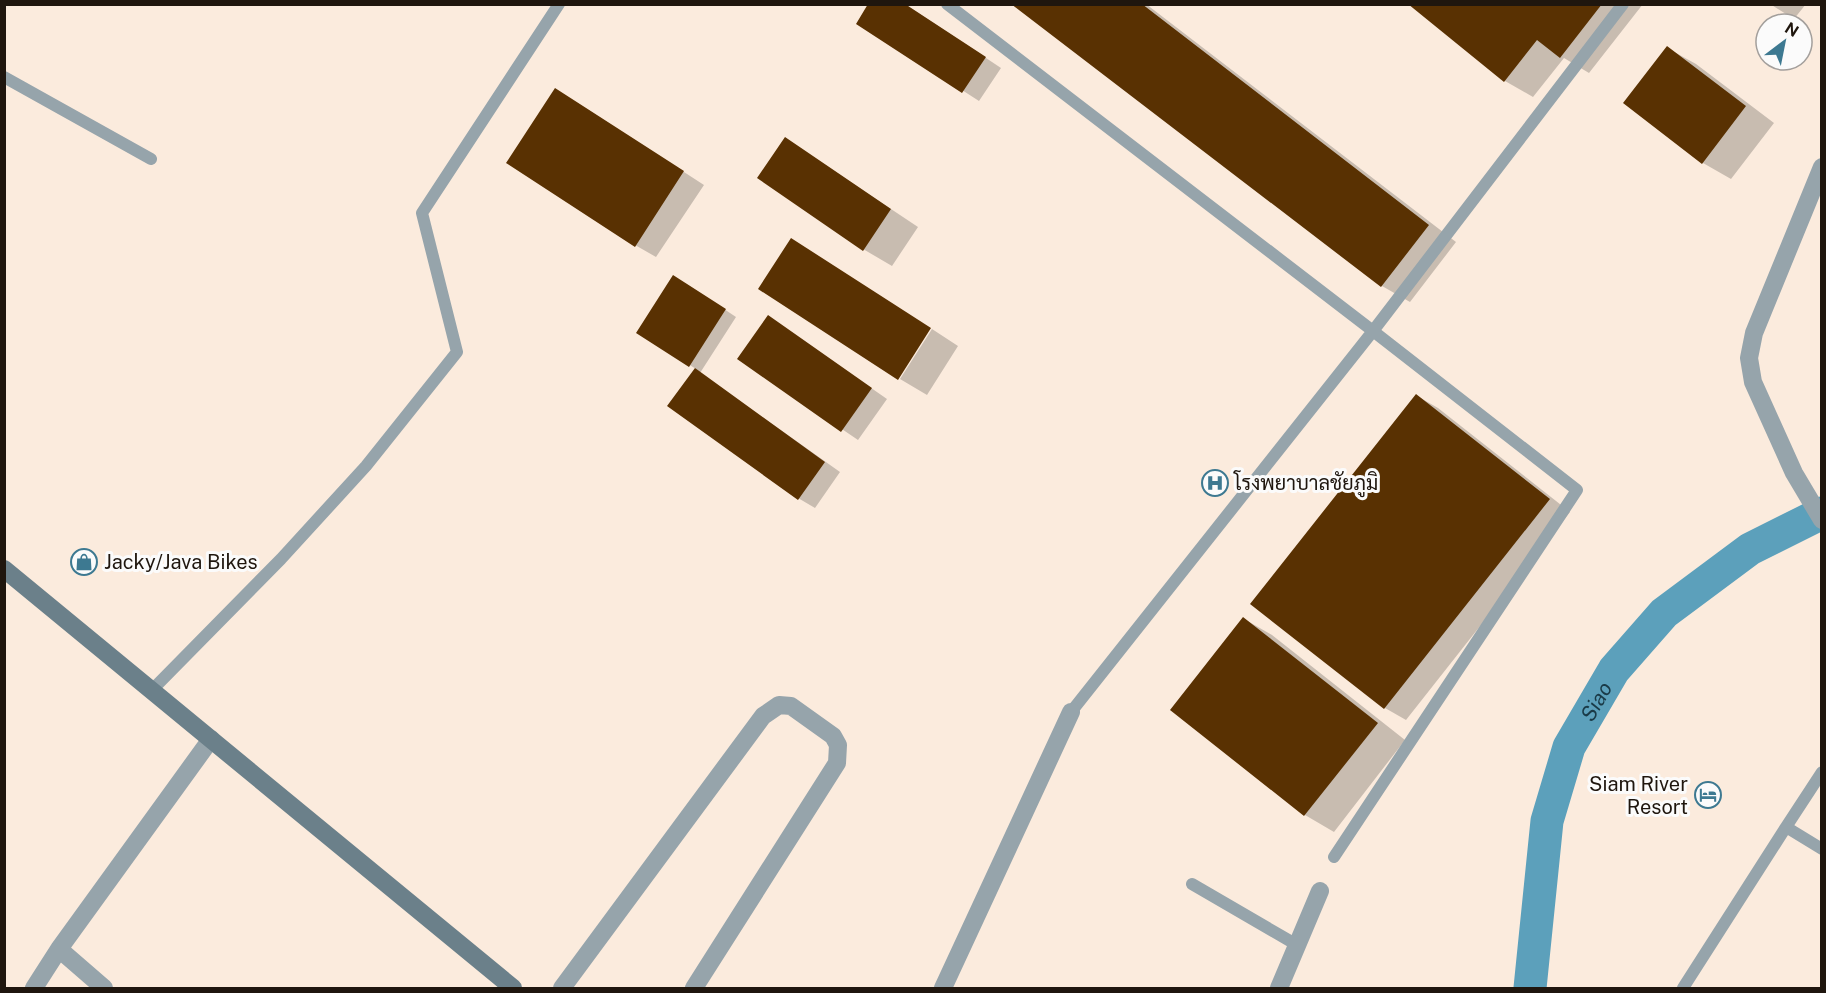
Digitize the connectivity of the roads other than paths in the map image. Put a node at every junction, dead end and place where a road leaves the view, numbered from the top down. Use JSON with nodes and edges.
{"nodes":[{"id":1,"x":559,"y":4,"type":"edge"},
{"id":2,"x":947,"y":4,"type":"edge"},
{"id":3,"x":1623,"y":4,"type":"edge"},
{"id":4,"x":4,"y":77,"type":"edge"},
{"id":5,"x":151,"y":159,"type":"dead end"},
{"id":6,"x":1821,"y":167,"type":"edge"},
{"id":7,"x":1373,"y":331,"type":"junction"},
{"id":8,"x":1821,"y":520,"type":"edge"},
{"id":9,"x":4,"y":568,"type":"edge"},
{"id":10,"x":152,"y":690,"type":"junction"},
{"id":11,"x":1071,"y":712,"type":"joint"},
{"id":12,"x":212,"y":739,"type":"junction"},
{"id":13,"x":1821,"y":772,"type":"edge"},
{"id":14,"x":1786,"y":827,"type":"junction"},
{"id":15,"x":1821,"y":849,"type":"edge"},
{"id":16,"x":1334,"y":857,"type":"dead end"},
{"id":17,"x":1192,"y":884,"type":"dead end"},
{"id":18,"x":1320,"y":891,"type":"dead end"},
{"id":19,"x":1298,"y":945,"type":"junction"},
{"id":20,"x":58,"y":949,"type":"junction"},
{"id":21,"x":34,"y":988,"type":"edge"},
{"id":22,"x":104,"y":988,"type":"edge"},
{"id":23,"x":513,"y":988,"type":"edge"},
{"id":24,"x":562,"y":988,"type":"edge"},
{"id":25,"x":694,"y":988,"type":"edge"},
{"id":26,"x":943,"y":988,"type":"edge"},
{"id":27,"x":1279,"y":988,"type":"edge"},
{"id":28,"x":1683,"y":988,"type":"edge"}],
"edges":[{"from":1,"to":10,"type":"lane"},
{"from":2,"to":7,"type":"lane"},
{"from":3,"to":7,"type":"lane"},
{"from":4,"to":5,"type":"lane"},
{"from":6,"to":8,"type":"street"},
{"from":7,"to":11,"type":"lane"},
{"from":7,"to":16,"type":"lane"},
{"from":9,"to":10,"type":"street"},
{"from":10,"to":12,"type":"street"},
{"from":11,"to":26,"type":"street"},
{"from":12,"to":20,"type":"street"},
{"from":12,"to":23,"type":"street"},
{"from":13,"to":14,"type":"lane"},
{"from":14,"to":15,"type":"lane"},
{"from":14,"to":28,"type":"lane"},
{"from":17,"to":19,"type":"lane"},
{"from":18,"to":19,"type":"street"},
{"from":19,"to":27,"type":"street"},
{"from":20,"to":21,"type":"street"},
{"from":20,"to":22,"type":"street"},
{"from":24,"to":25,"type":"street"}]}
